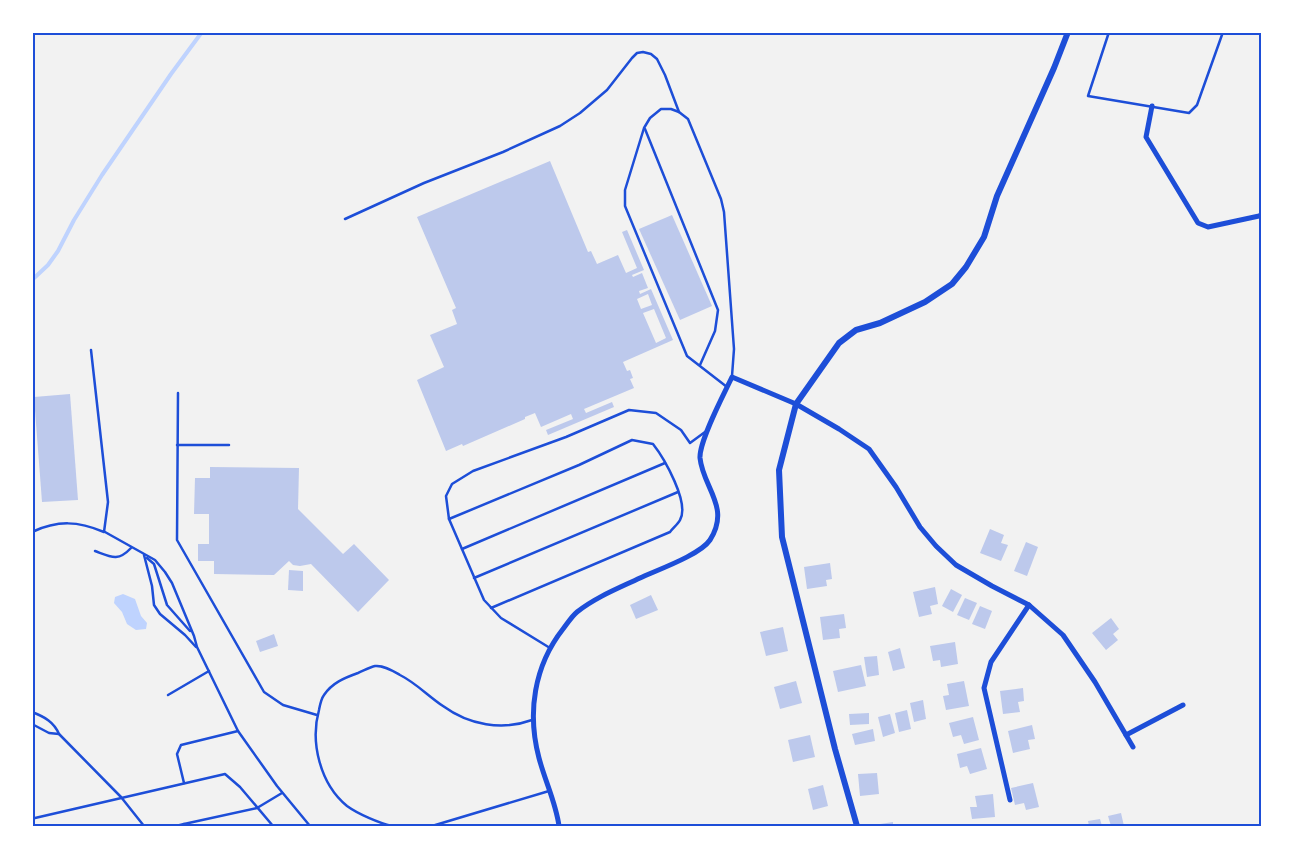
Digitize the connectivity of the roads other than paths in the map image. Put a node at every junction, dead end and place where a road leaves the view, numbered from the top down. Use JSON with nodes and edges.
{"nodes":[{"id":1,"x":1068,"y":32,"type":"edge"},
{"id":2,"x":1109,"y":32,"type":"edge"},
{"id":3,"x":1223,"y":32,"type":"edge"},
{"id":4,"x":1152,"y":106,"type":"junction"},
{"id":5,"x":680,"y":112,"type":"junction"},
{"id":6,"x":644,"y":128,"type":"junction"},
{"id":7,"x":1262,"y":214,"type":"edge"},
{"id":8,"x":345,"y":219,"type":"dead end"},
{"id":9,"x":91,"y":350,"type":"dead end"},
{"id":10,"x":700,"y":365,"type":"junction"},
{"id":11,"x":732,"y":378,"type":"junction"},
{"id":12,"x":727,"y":387,"type":"junction"},
{"id":13,"x":178,"y":393,"type":"dead end"},
{"id":14,"x":796,"y":404,"type":"junction"},
{"id":15,"x":707,"y":431,"type":"junction"},
{"id":16,"x":177,"y":445,"type":"junction"},
{"id":17,"x":229,"y":445,"type":"dead end"},
{"id":18,"x":665,"y":463,"type":"junction"},
{"id":19,"x":678,"y":492,"type":"junction"},
{"id":20,"x":449,"y":519,"type":"junction"},
{"id":21,"x":32,"y":532,"type":"edge"},
{"id":22,"x":104,"y":532,"type":"junction"},
{"id":23,"x":131,"y":548,"type":"junction"},
{"id":24,"x":462,"y":549,"type":"junction"},
{"id":25,"x":95,"y":551,"type":"dead end"},
{"id":26,"x":144,"y":555,"type":"junction"},
{"id":27,"x":474,"y":578,"type":"junction"},
{"id":28,"x":1029,"y":605,"type":"junction"},
{"id":29,"x":491,"y":608,"type":"junction"},
{"id":30,"x":192,"y":633,"type":"junction"},
{"id":31,"x":197,"y":647,"type":"junction"},
{"id":32,"x":550,"y":648,"type":"junction"},
{"id":33,"x":209,"y":672,"type":"junction"},
{"id":34,"x":168,"y":695,"type":"dead end"},
{"id":35,"x":1183,"y":705,"type":"dead end"},
{"id":36,"x":32,"y":712,"type":"edge"},
{"id":37,"x":318,"y":715,"type":"junction"},
{"id":38,"x":532,"y":720,"type":"junction"},
{"id":39,"x":32,"y":724,"type":"edge"},
{"id":40,"x":238,"y":731,"type":"junction"},
{"id":41,"x":59,"y":734,"type":"junction"},
{"id":42,"x":1126,"y":735,"type":"junction"},
{"id":43,"x":1133,"y":747,"type":"dead end"},
{"id":44,"x":184,"y":783,"type":"junction"},
{"id":45,"x":549,"y":791,"type":"junction"},
{"id":46,"x":282,"y":793,"type":"junction"},
{"id":47,"x":121,"y":797,"type":"junction"},
{"id":48,"x":1010,"y":800,"type":"dead end"},
{"id":49,"x":257,"y":808,"type":"junction"},
{"id":50,"x":35,"y":818,"type":"dead end"},
{"id":51,"x":184,"y":825,"type":"edge"},
{"id":52,"x":144,"y":826,"type":"edge"},
{"id":53,"x":176,"y":826,"type":"edge"},
{"id":54,"x":273,"y":826,"type":"edge"},
{"id":55,"x":310,"y":826,"type":"edge"},
{"id":56,"x":392,"y":826,"type":"edge"},
{"id":57,"x":432,"y":826,"type":"edge"},
{"id":58,"x":559,"y":826,"type":"edge"},
{"id":59,"x":857,"y":826,"type":"edge"}],
"edges":[{"from":1,"to":14,"type":"street"},
{"from":2,"to":4,"type":"lane"},
{"from":3,"to":4,"type":"lane"},
{"from":4,"to":7,"type":"street"},
{"from":5,"to":6,"type":"lane"},
{"from":5,"to":8,"type":"lane"},
{"from":5,"to":11,"type":"lane"},
{"from":6,"to":10,"type":"lane"},
{"from":6,"to":10,"type":"lane"},
{"from":9,"to":22,"type":"lane"},
{"from":10,"to":12,"type":"lane"},
{"from":11,"to":12,"type":"street"},
{"from":11,"to":14,"type":"street"},
{"from":12,"to":15,"type":"street"},
{"from":13,"to":16,"type":"lane"},
{"from":14,"to":28,"type":"street"},
{"from":14,"to":59,"type":"street"},
{"from":15,"to":20,"type":"lane"},
{"from":15,"to":32,"type":"street"},
{"from":16,"to":17,"type":"lane"},
{"from":16,"to":37,"type":"lane"},
{"from":18,"to":19,"type":"lane"},
{"from":18,"to":20,"type":"lane"},
{"from":18,"to":24,"type":"lane"},
{"from":19,"to":27,"type":"lane"},
{"from":19,"to":29,"type":"lane"},
{"from":20,"to":24,"type":"lane"},
{"from":21,"to":22,"type":"lane"},
{"from":22,"to":23,"type":"lane"},
{"from":23,"to":25,"type":"lane"},
{"from":23,"to":26,"type":"lane"},
{"from":24,"to":27,"type":"lane"},
{"from":26,"to":30,"type":"lane"},
{"from":26,"to":30,"type":"lane"},
{"from":26,"to":31,"type":"lane"},
{"from":27,"to":29,"type":"lane"},
{"from":28,"to":42,"type":"street"},
{"from":28,"to":48,"type":"street"},
{"from":29,"to":32,"type":"lane"},
{"from":30,"to":31,"type":"lane"},
{"from":31,"to":33,"type":"lane"},
{"from":32,"to":38,"type":"street"},
{"from":33,"to":34,"type":"lane"},
{"from":33,"to":40,"type":"lane"},
{"from":35,"to":42,"type":"street"},
{"from":36,"to":41,"type":"lane"},
{"from":37,"to":38,"type":"lane"},
{"from":37,"to":56,"type":"lane"},
{"from":38,"to":45,"type":"street"},
{"from":39,"to":41,"type":"lane"},
{"from":40,"to":44,"type":"lane"},
{"from":40,"to":46,"type":"lane"},
{"from":41,"to":47,"type":"lane"},
{"from":42,"to":43,"type":"street"},
{"from":44,"to":47,"type":"lane"},
{"from":44,"to":49,"type":"lane"},
{"from":45,"to":57,"type":"lane"},
{"from":45,"to":58,"type":"street"},
{"from":46,"to":49,"type":"lane"},
{"from":46,"to":55,"type":"lane"},
{"from":47,"to":50,"type":"lane"},
{"from":47,"to":52,"type":"lane"},
{"from":49,"to":51,"type":"lane"},
{"from":49,"to":54,"type":"lane"},
{"from":51,"to":53,"type":"lane"}]}
